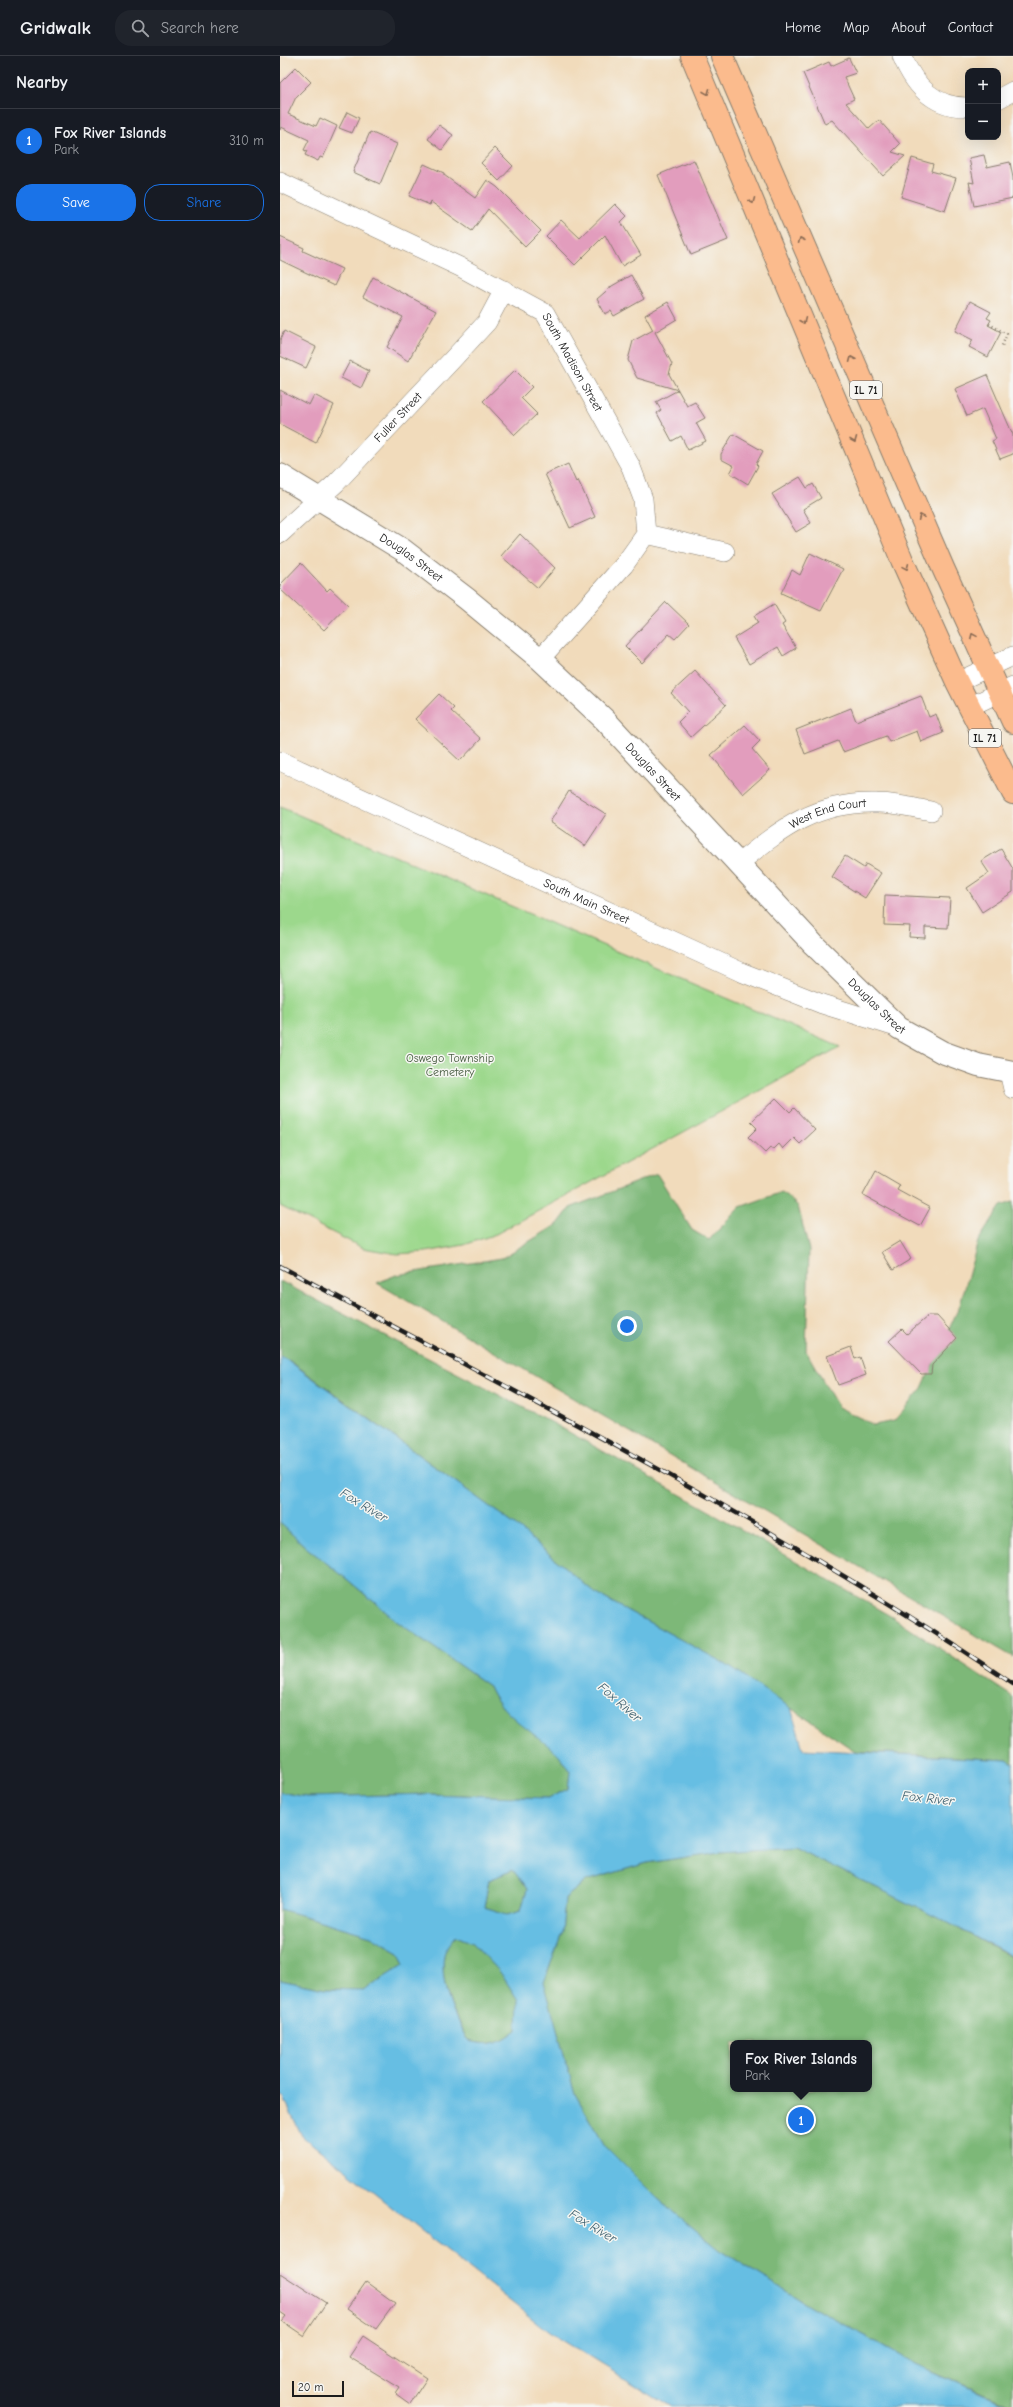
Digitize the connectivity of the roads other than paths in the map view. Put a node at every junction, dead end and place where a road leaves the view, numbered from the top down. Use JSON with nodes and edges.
{"nodes":[{"id":1,"x":692,"y":56,"type":"edge"},
{"id":2,"x":722,"y":56,"type":"edge"},
{"id":3,"x":902,"y":56,"type":"edge"},
{"id":4,"x":1013,"y":90,"type":"edge"},
{"id":5,"x":1001,"y":97,"type":"edge"},
{"id":6,"x":965,"y":107,"type":"edge"},
{"id":7,"x":280,"y":182,"type":"edge"},
{"id":8,"x":504,"y":290,"type":"junction"},
{"id":9,"x":280,"y":475,"type":"edge"},
{"id":10,"x":318,"y":497,"type":"junction"},
{"id":11,"x":280,"y":534,"type":"edge"},
{"id":12,"x":646,"y":534,"type":"junction"},
{"id":13,"x":725,"y":552,"type":"dead end"},
{"id":14,"x":1013,"y":656,"type":"edge"},
{"id":15,"x":540,"y":659,"type":"junction"},
{"id":16,"x":987,"y":668,"type":"junction"},
{"id":17,"x":957,"y":682,"type":"junction"},
{"id":18,"x":1006,"y":690,"type":"edge"},
{"id":19,"x":969,"y":707,"type":"junction"},
{"id":20,"x":1013,"y":722,"type":"edge"},
{"id":21,"x":280,"y":761,"type":"edge"},
{"id":22,"x":1013,"y":793,"type":"edge"},
{"id":23,"x":931,"y":811,"type":"dead end"},
{"id":24,"x":738,"y":864,"type":"junction"},
{"id":25,"x":899,"y":1028,"type":"junction"},
{"id":26,"x":1012,"y":1078,"type":"edge"}],
"edges":[{"from":1,"to":17,"type":"main road","number":"IL 71","one_way":true},
{"from":16,"to":2,"type":"main road","number":"IL 71","one_way":true},
{"from":3,"to":6,"type":"street"},
{"from":4,"to":5,"type":"street"},
{"from":7,"to":8,"type":"street","name":"South Madison Street"},
{"from":8,"to":10,"type":"street","name":"Fuller Street"},
{"from":8,"to":12,"type":"street","name":"South Madison Street"},
{"from":9,"to":10,"type":"street","name":"Douglas Street"},
{"from":10,"to":11,"type":"street","name":"Fuller Street"},
{"from":10,"to":15,"type":"street","name":"Douglas Street"},
{"from":12,"to":13,"type":"street"},
{"from":12,"to":15,"type":"street"},
{"from":14,"to":16,"type":"street"},
{"from":15,"to":24,"type":"street","name":"Douglas Street"},
{"from":16,"to":17,"type":"street"},
{"from":16,"to":18,"type":"main road","number":"IL 71"},
{"from":17,"to":19,"type":"main road","number":"IL 71"},
{"from":18,"to":19,"type":"street"},
{"from":18,"to":20,"type":"main road","number":"IL 71"},
{"from":19,"to":22,"type":"main road","number":"IL 71"},
{"from":21,"to":25,"type":"street","name":"South Main Street"},
{"from":23,"to":24,"type":"street","name":"West End Court"},
{"from":24,"to":25,"type":"street","name":"Douglas Street"},
{"from":25,"to":26,"type":"street","name":"Douglas Street"}]}
